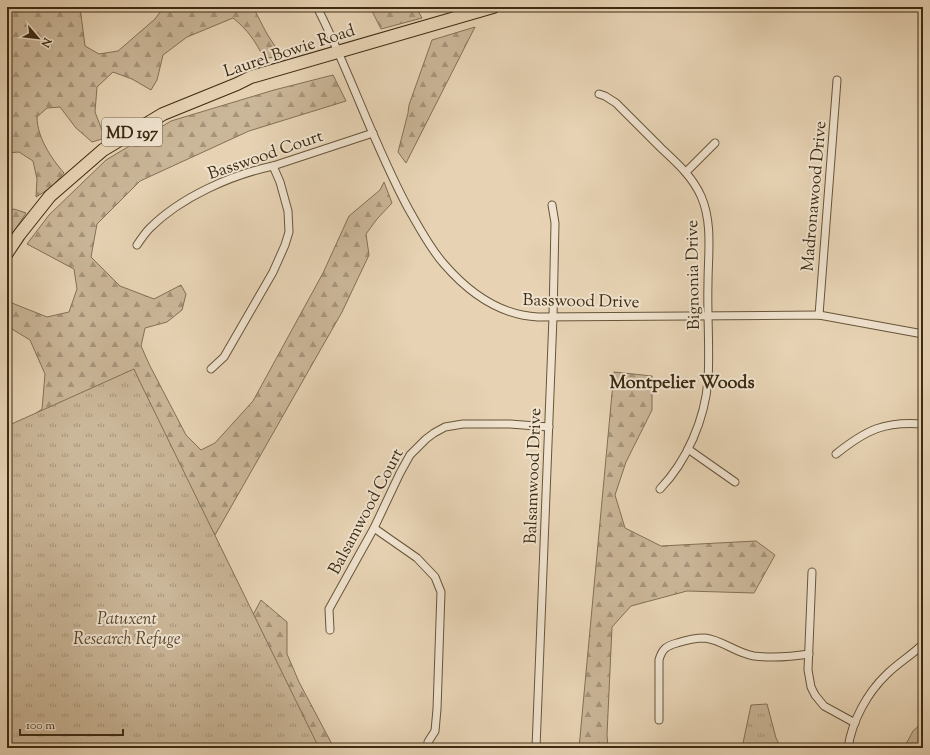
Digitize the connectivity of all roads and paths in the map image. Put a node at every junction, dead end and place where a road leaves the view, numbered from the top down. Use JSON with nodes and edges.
{"nodes":[{"id":1,"x":317,"y":7,"type":"edge"},
{"id":2,"x":494,"y":7,"type":"edge"},
{"id":3,"x":337,"y":51,"type":"junction"},
{"id":4,"x":837,"y":80,"type":"dead end"},
{"id":5,"x":599,"y":94,"type":"dead end"},
{"id":6,"x":372,"y":133,"type":"junction"},
{"id":7,"x":715,"y":143,"type":"dead end"},
{"id":8,"x":273,"y":166,"type":"junction"},
{"id":9,"x":686,"y":172,"type":"junction"},
{"id":10,"x":552,"y":205,"type":"dead end"},
{"id":11,"x":137,"y":245,"type":"dead end"},
{"id":12,"x":7,"y":253,"type":"edge"},
{"id":13,"x":819,"y":314,"type":"junction"},
{"id":14,"x":707,"y":315,"type":"junction"},
{"id":15,"x":553,"y":317,"type":"junction"},
{"id":16,"x":923,"y":334,"type":"edge"},
{"id":17,"x":211,"y":369,"type":"dead end"},
{"id":18,"x":923,"y":424,"type":"edge"},
{"id":19,"x":549,"y":427,"type":"junction"},
{"id":20,"x":688,"y":449,"type":"junction"},
{"id":21,"x":836,"y":454,"type":"dead end"},
{"id":22,"x":735,"y":482,"type":"dead end"},
{"id":23,"x":660,"y":489,"type":"dead end"},
{"id":24,"x":374,"y":528,"type":"junction"},
{"id":25,"x":812,"y":572,"type":"dead end"},
{"id":26,"x":330,"y":630,"type":"dead end"},
{"id":27,"x":923,"y":644,"type":"edge"},
{"id":28,"x":809,"y":654,"type":"junction"},
{"id":29,"x":659,"y":720,"type":"dead end"},
{"id":30,"x":855,"y":723,"type":"junction"},
{"id":31,"x":428,"y":742,"type":"dead end"},
{"id":32,"x":536,"y":748,"type":"edge"},
{"id":33,"x":848,"y":748,"type":"edge"}],
"edges":[{"from":1,"to":3,"type":"street","name":"Basswood Drive"},
{"from":2,"to":3,"type":"main road","name":"Laurel Bowie Road","number":"MD 197"},
{"from":3,"to":6,"type":"street","name":"Basswood Drive"},
{"from":3,"to":12,"type":"main road","name":"Laurel Bowie Road","number":"MD 197"},
{"from":4,"to":13,"type":"street","name":"Madronawood Drive"},
{"from":5,"to":9,"type":"street","name":"Bignonia Drive"},
{"from":6,"to":8,"type":"street","name":"Basswood Court"},
{"from":6,"to":15,"type":"street","name":"Basswood Drive"},
{"from":7,"to":9,"type":"street"},
{"from":8,"to":11,"type":"street","name":"Basswood Court"},
{"from":8,"to":17,"type":"street"},
{"from":9,"to":14,"type":"street","name":"Bignonia Drive"},
{"from":10,"to":15,"type":"street","name":"Balsamwood Drive"},
{"from":13,"to":14,"type":"street","name":"Basswood Drive"},
{"from":13,"to":16,"type":"street","name":"Basswood Drive"},
{"from":14,"to":15,"type":"street","name":"Basswood Drive"},
{"from":14,"to":20,"type":"street","name":"Bignonia Drive"},
{"from":15,"to":19,"type":"street","name":"Balsamwood Drive"},
{"from":18,"to":21,"type":"street"},
{"from":19,"to":24,"type":"street","name":"Balsamwood Court"},
{"from":19,"to":32,"type":"street","name":"Balsamwood Drive"},
{"from":20,"to":22,"type":"street"},
{"from":20,"to":23,"type":"street","name":"Bignonia Drive"},
{"from":24,"to":26,"type":"street","name":"Balsamwood Court"},
{"from":24,"to":31,"type":"street"},
{"from":25,"to":28,"type":"street"},
{"from":27,"to":30,"type":"street"},
{"from":28,"to":29,"type":"street"},
{"from":28,"to":30,"type":"street"},
{"from":30,"to":33,"type":"street"}]}
